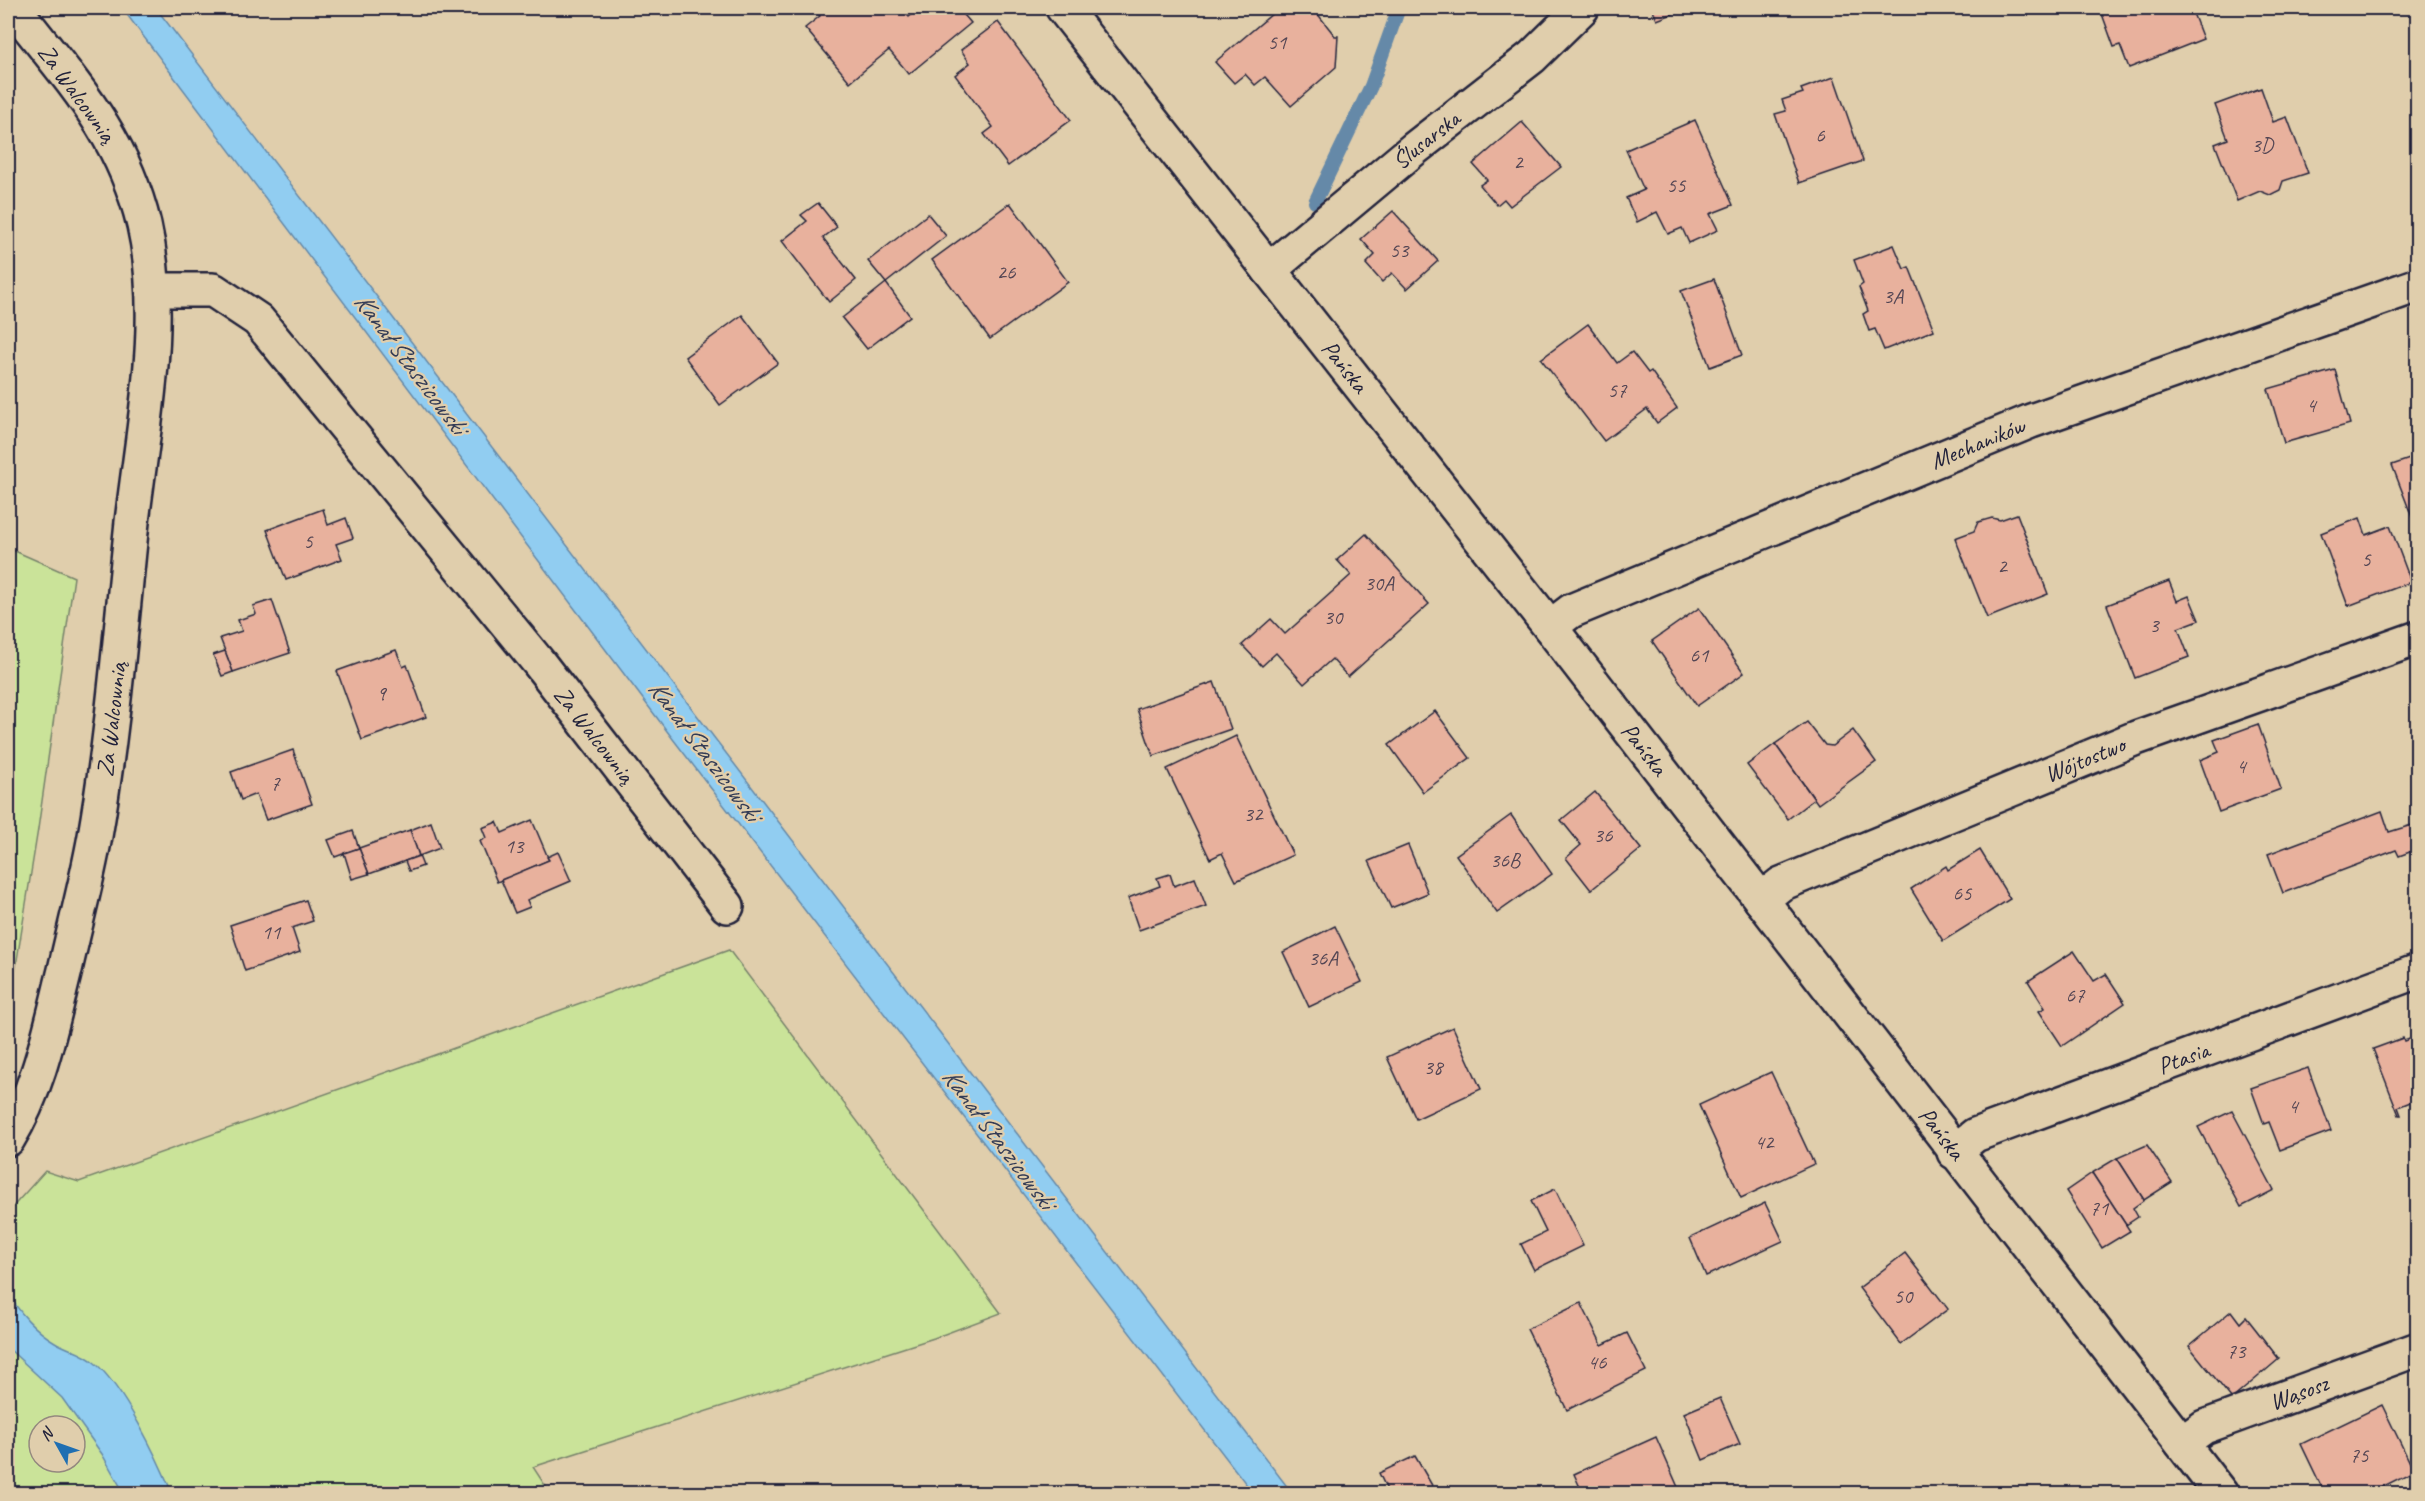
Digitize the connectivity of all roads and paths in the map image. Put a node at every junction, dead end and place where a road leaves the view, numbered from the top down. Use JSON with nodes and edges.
{"nodes":[{"id":1,"x":14,"y":8,"type":"edge"},
{"id":2,"x":1063,"y":8,"type":"edge"},
{"id":3,"x":1582,"y":8,"type":"edge"},
{"id":4,"x":1269,"y":270,"type":"junction"},
{"id":5,"x":2418,"y":285,"type":"edge"},
{"id":6,"x":153,"y":290,"type":"junction"},
{"id":7,"x":1550,"y":627,"type":"junction"},
{"id":8,"x":2418,"y":638,"type":"edge"},
{"id":9,"x":1761,"y":900,"type":"junction"},
{"id":10,"x":727,"y":906,"type":"dead end"},
{"id":11,"x":2418,"y":970,"type":"edge"},
{"id":12,"x":8,"y":1139,"type":"edge"},
{"id":13,"x":1954,"y":1152,"type":"junction"},
{"id":14,"x":2418,"y":1349,"type":"edge"},
{"id":15,"x":2182,"y":1443,"type":"junction"},
{"id":16,"x":2221,"y":1494,"type":"edge"}],
"edges":[{"from":1,"to":6,"type":"street","name":"Za Walcownią"},
{"from":2,"to":4,"type":"street","name":"Pańska"},
{"from":3,"to":4,"type":"street","name":"Ślusarska"},
{"from":4,"to":7,"type":"street","name":"Pańska"},
{"from":5,"to":7,"type":"street","name":"Mechaników"},
{"from":6,"to":10,"type":"street","name":"Za Walcownią"},
{"from":6,"to":12,"type":"street","name":"Za Walcownią"},
{"from":7,"to":9,"type":"street","name":"Pańska"},
{"from":8,"to":9,"type":"street","name":"Wójtostwo"},
{"from":9,"to":13,"type":"street","name":"Pańska"},
{"from":11,"to":13,"type":"street","name":"Ptasia"},
{"from":13,"to":15,"type":"street","name":"Pańska"},
{"from":14,"to":15,"type":"street","name":"Wąsosz"},
{"from":15,"to":16,"type":"street","name":"Pańska"}]}
